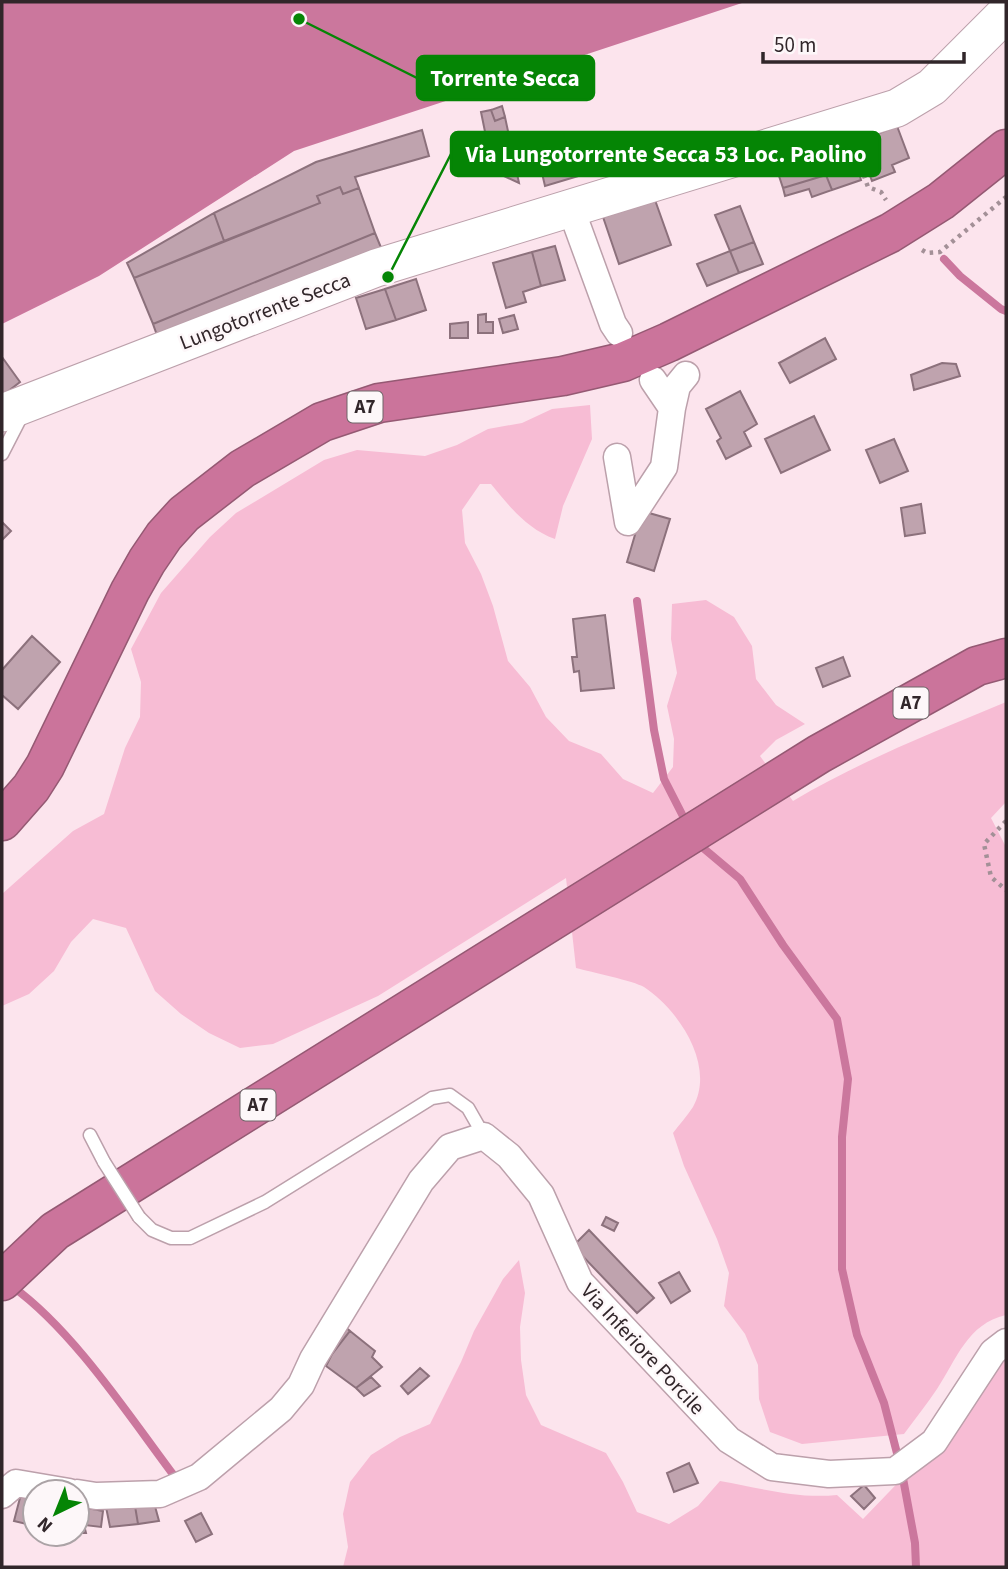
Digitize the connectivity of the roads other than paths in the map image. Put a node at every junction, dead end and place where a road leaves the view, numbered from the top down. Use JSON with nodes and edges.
{"nodes":[{"id":1,"x":1006,"y":13,"type":"edge"},
{"id":2,"x":1006,"y":149,"type":"edge"},
{"id":3,"x":571,"y":209,"type":"junction"},
{"id":4,"x":619,"y":333,"type":"dead end"},
{"id":5,"x":686,"y":374,"type":"dead end"},
{"id":6,"x":653,"y":380,"type":"dead end"},
{"id":7,"x":15,"y":408,"type":"edge"},
{"id":8,"x":672,"y":408,"type":"junction"},
{"id":9,"x":2,"y":454,"type":"edge"},
{"id":10,"x":617,"y":457,"type":"dead end"},
{"id":11,"x":1006,"y":658,"type":"edge"},
{"id":12,"x":2,"y":821,"type":"edge"},
{"id":13,"x":90,"y":1135,"type":"dead end"},
{"id":14,"x":484,"y":1136,"type":"junction"},
{"id":15,"x":2,"y":1281,"type":"edge"},
{"id":16,"x":1006,"y":1342,"type":"edge"},
{"id":17,"x":21,"y":1484,"type":"edge"},
{"id":18,"x":2,"y":1495,"type":"edge"},
{"id":19,"x":91,"y":1495,"type":"edge"}],
"edges":[{"from":1,"to":3,"type":"main road","name":"Lungotorrente Secca"},
{"from":2,"to":12,"type":"highway","number":"A7"},
{"from":3,"to":4,"type":"street"},
{"from":3,"to":7,"type":"main road","name":"Lungotorrente Secca"},
{"from":5,"to":8,"type":"street"},
{"from":6,"to":8,"type":"street"},
{"from":7,"to":9,"type":"lane"},
{"from":8,"to":10,"type":"street"},
{"from":11,"to":15,"type":"highway","number":"A7"},
{"from":13,"to":14,"type":"lane","bridge":true},
{"from":14,"to":16,"type":"street","name":"Via Inferiore Porcile"},
{"from":14,"to":19,"type":"street"},
{"from":17,"to":18,"type":"street"}]}
